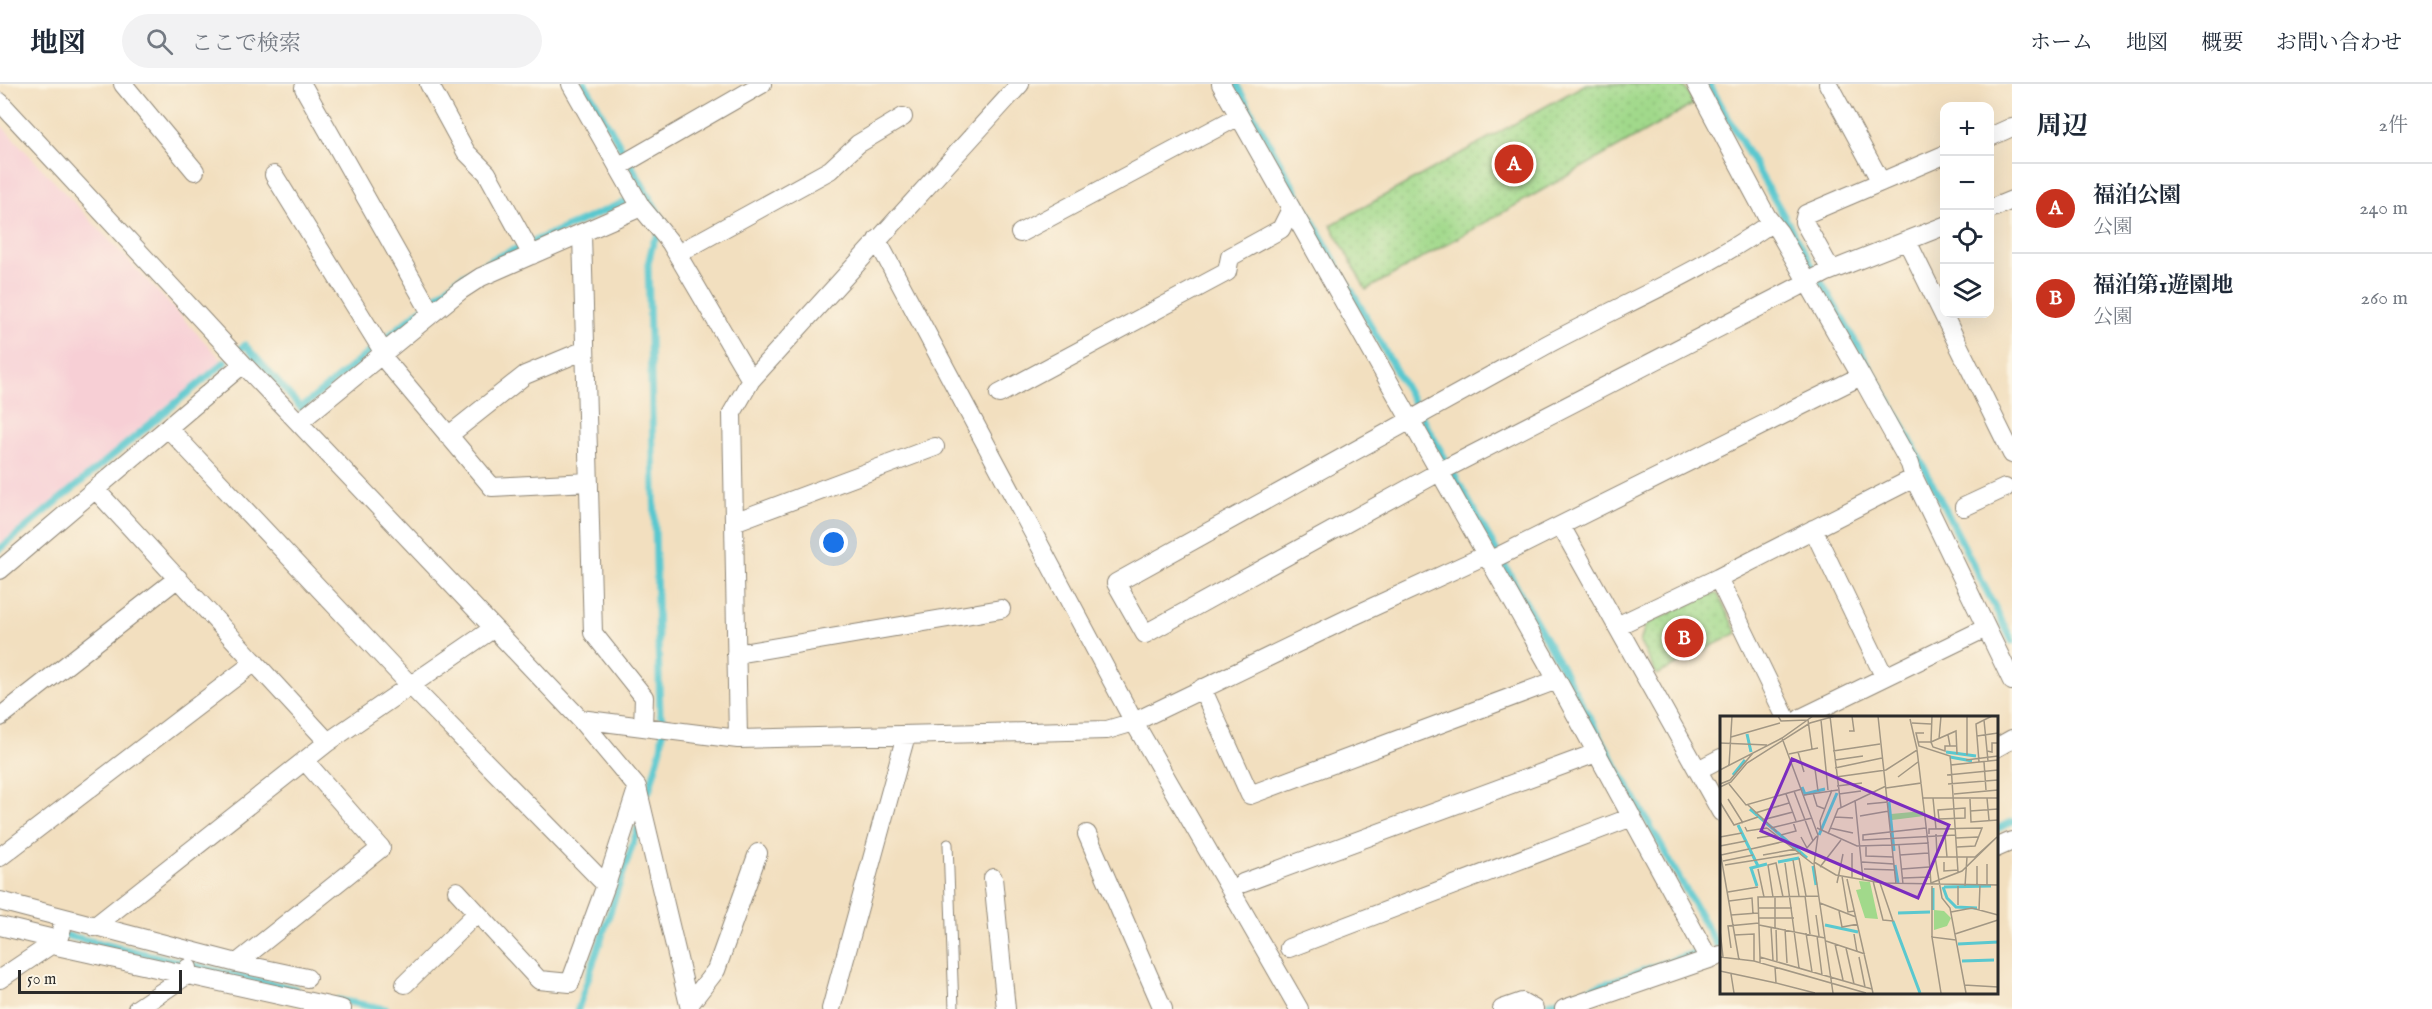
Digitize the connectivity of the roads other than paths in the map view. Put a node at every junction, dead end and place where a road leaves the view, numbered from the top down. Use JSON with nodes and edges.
{"nodes":[{"id":1,"x":123,"y":84,"type":"edge"},
{"id":2,"x":429,"y":84,"type":"edge"},
{"id":3,"x":572,"y":84,"type":"edge"},
{"id":4,"x":762,"y":84,"type":"edge"},
{"id":5,"x":1020,"y":84,"type":"edge"},
{"id":6,"x":1221,"y":84,"type":"edge"},
{"id":7,"x":1696,"y":84,"type":"edge"},
{"id":8,"x":1828,"y":84,"type":"edge"},
{"id":9,"x":304,"y":88,"type":"dead end"},
{"id":10,"x":0,"y":102,"type":"edge"},
{"id":11,"x":1239,"y":116,"type":"junction"},
{"id":12,"x":903,"y":117,"type":"dead end"},
{"id":13,"x":2012,"y":127,"type":"edge"},
{"id":14,"x":1994,"y":135,"type":"edge"},
{"id":15,"x":1940,"y":158,"type":"edge"},
{"id":16,"x":624,"y":163,"type":"junction"},
{"id":17,"x":195,"y":171,"type":"dead end"},
{"id":18,"x":274,"y":175,"type":"dead end"},
{"id":19,"x":1881,"y":182,"type":"junction"},
{"id":20,"x":2012,"y":200,"type":"edge"},
{"id":21,"x":641,"y":207,"type":"junction"},
{"id":22,"x":1994,"y":207,"type":"edge"},
{"id":23,"x":1291,"y":209,"type":"junction"},
{"id":24,"x":1771,"y":223,"type":"junction"},
{"id":25,"x":1940,"y":228,"type":"edge"},
{"id":26,"x":1020,"y":233,"type":"dead end"},
{"id":27,"x":582,"y":234,"type":"junction"},
{"id":28,"x":877,"y":240,"type":"junction"},
{"id":29,"x":1906,"y":241,"type":"junction"},
{"id":30,"x":528,"y":248,"type":"junction"},
{"id":31,"x":677,"y":254,"type":"junction"},
{"id":32,"x":1819,"y":276,"type":"junction"},
{"id":33,"x":427,"y":307,"type":"junction"},
{"id":34,"x":380,"y":348,"type":"junction"},
{"id":35,"x":585,"y":350,"type":"junction"},
{"id":36,"x":243,"y":364,"type":"junction"},
{"id":37,"x":1861,"y":376,"type":"junction"},
{"id":38,"x":752,"y":380,"type":"junction"},
{"id":39,"x":999,"y":394,"type":"dead end"},
{"id":40,"x":1417,"y":415,"type":"junction"},
{"id":41,"x":299,"y":422,"type":"junction"},
{"id":42,"x":168,"y":428,"type":"junction"},
{"id":43,"x":448,"y":436,"type":"junction"},
{"id":44,"x":935,"y":447,"type":"dead end"},
{"id":45,"x":2012,"y":454,"type":"edge"},
{"id":46,"x":1447,"y":468,"type":"junction"},
{"id":47,"x":1914,"y":478,"type":"junction"},
{"id":48,"x":589,"y":482,"type":"junction"},
{"id":49,"x":96,"y":490,"type":"junction"},
{"id":50,"x":2010,"y":491,"type":"edge"},
{"id":51,"x":1964,"y":507,"type":"dead end"},
{"id":52,"x":734,"y":522,"type":"junction"},
{"id":53,"x":1561,"y":526,"type":"junction"},
{"id":54,"x":1813,"y":529,"type":"junction"},
{"id":55,"x":1493,"y":557,"type":"junction"},
{"id":56,"x":0,"y":570,"type":"edge"},
{"id":57,"x":178,"y":578,"type":"junction"},
{"id":58,"x":1718,"y":578,"type":"junction"},
{"id":59,"x":1001,"y":609,"type":"dead end"},
{"id":60,"x":1617,"y":626,"type":"junction"},
{"id":61,"x":494,"y":628,"type":"junction"},
{"id":62,"x":1986,"y":628,"type":"junction"},
{"id":63,"x":736,"y":654,"type":"junction"},
{"id":64,"x":255,"y":662,"type":"junction"},
{"id":65,"x":1884,"y":676,"type":"junction"},
{"id":66,"x":1557,"y":680,"type":"junction"},
{"id":67,"x":2012,"y":681,"type":"edge"},
{"id":68,"x":410,"y":685,"type":"junction"},
{"id":69,"x":1202,"y":688,"type":"junction"},
{"id":70,"x":1785,"y":716,"type":"edge"},
{"id":71,"x":1805,"y":716,"type":"edge"},
{"id":72,"x":0,"y":717,"type":"edge"},
{"id":73,"x":580,"y":719,"type":"junction"},
{"id":74,"x":1134,"y":723,"type":"junction"},
{"id":75,"x":656,"y":729,"type":"junction"},
{"id":76,"x":906,"y":735,"type":"junction"},
{"id":77,"x":738,"y":739,"type":"junction"},
{"id":78,"x":2012,"y":739,"type":"edge"},
{"id":79,"x":328,"y":742,"type":"junction"},
{"id":80,"x":1997,"y":747,"type":"edge"},
{"id":81,"x":1596,"y":753,"type":"junction"},
{"id":82,"x":1720,"y":759,"type":"edge"},
{"id":83,"x":305,"y":761,"type":"junction"},
{"id":84,"x":1698,"y":770,"type":"junction"},
{"id":85,"x":637,"y":788,"type":"junction"},
{"id":86,"x":1720,"y":810,"type":"edge"},
{"id":87,"x":1632,"y":817,"type":"junction"},
{"id":88,"x":1087,"y":834,"type":"dead end"},
{"id":89,"x":2012,"y":841,"type":"edge"},
{"id":90,"x":948,"y":844,"type":"dead end"},
{"id":91,"x":1997,"y":847,"type":"edge"},
{"id":92,"x":758,"y":853,"type":"dead end"},
{"id":93,"x":0,"y":857,"type":"edge"},
{"id":94,"x":993,"y":878,"type":"dead end"},
{"id":95,"x":1243,"y":883,"type":"dead end"},
{"id":96,"x":606,"y":885,"type":"junction"},
{"id":97,"x":457,"y":891,"type":"dead end"},
{"id":98,"x":0,"y":901,"type":"edge"},
{"id":99,"x":477,"y":913,"type":"junction"},
{"id":100,"x":0,"y":926,"type":"edge"},
{"id":101,"x":94,"y":927,"type":"junction"},
{"id":102,"x":59,"y":934,"type":"junction"},
{"id":103,"x":1289,"y":948,"type":"dead end"},
{"id":104,"x":1710,"y":952,"type":"edge"},
{"id":105,"x":237,"y":963,"type":"junction"},
{"id":106,"x":189,"y":964,"type":"junction"},
{"id":107,"x":307,"y":978,"type":"dead end"},
{"id":108,"x":0,"y":979,"type":"edge"},
{"id":109,"x":405,"y":984,"type":"dead end"},
{"id":110,"x":318,"y":1007,"type":"edge"},
{"id":111,"x":689,"y":1007,"type":"edge"},
{"id":112,"x":1510,"y":1007,"type":"edge"},
{"id":113,"x":137,"y":1009,"type":"edge"},
{"id":114,"x":342,"y":1009,"type":"edge"},
{"id":115,"x":831,"y":1009,"type":"edge"},
{"id":116,"x":954,"y":1009,"type":"edge"},
{"id":117,"x":1006,"y":1009,"type":"edge"},
{"id":118,"x":1163,"y":1009,"type":"edge"},
{"id":119,"x":1299,"y":1009,"type":"edge"},
{"id":120,"x":1534,"y":1009,"type":"edge"},
{"id":121,"x":1564,"y":1009,"type":"edge"}],
"edges":[{"from":1,"to":17,"type":"street"},
{"from":2,"to":30,"type":"street"},
{"from":3,"to":16,"type":"street"},
{"from":4,"to":16,"type":"street"},
{"from":5,"to":28,"type":"street"},
{"from":6,"to":11,"type":"street"},
{"from":7,"to":24,"type":"street"},
{"from":8,"to":19,"type":"street"},
{"from":9,"to":33,"type":"street"},
{"from":10,"to":36,"type":"street"},
{"from":11,"to":23,"type":"street"},
{"from":11,"to":26,"type":"street"},
{"from":12,"to":31,"type":"street"},
{"from":13,"to":14,"type":"street"},
{"from":15,"to":19,"type":"street"},
{"from":16,"to":21,"type":"street"},
{"from":18,"to":34,"type":"street"},
{"from":19,"to":32,"type":"street"},
{"from":20,"to":22,"type":"street"},
{"from":21,"to":27,"type":"street"},
{"from":21,"to":31,"type":"street"},
{"from":23,"to":39,"type":"street"},
{"from":23,"to":40,"type":"street"},
{"from":24,"to":32,"type":"street"},
{"from":24,"to":40,"type":"street"},
{"from":25,"to":29,"type":"street"},
{"from":27,"to":30,"type":"street"},
{"from":27,"to":35,"type":"street"},
{"from":28,"to":38,"type":"street"},
{"from":28,"to":74,"type":"street"},
{"from":29,"to":32,"type":"street"},
{"from":29,"to":45,"type":"street"},
{"from":30,"to":33,"type":"street"},
{"from":31,"to":38,"type":"street"},
{"from":32,"to":37,"type":"street"},
{"from":32,"to":46,"type":"street"},
{"from":33,"to":34,"type":"street"},
{"from":34,"to":41,"type":"street"},
{"from":34,"to":43,"type":"street"},
{"from":35,"to":43,"type":"street"},
{"from":35,"to":48,"type":"street"},
{"from":36,"to":41,"type":"street"},
{"from":36,"to":42,"type":"street"},
{"from":37,"to":47,"type":"street"},
{"from":37,"to":53,"type":"street"},
{"from":38,"to":52,"type":"street"},
{"from":40,"to":46,"type":"street"},
{"from":40,"to":46,"type":"street"},
{"from":41,"to":61,"type":"street"},
{"from":42,"to":49,"type":"street"},
{"from":42,"to":68,"type":"street"},
{"from":43,"to":48,"type":"street"},
{"from":44,"to":52,"type":"street"},
{"from":46,"to":55,"type":"street"},
{"from":47,"to":54,"type":"street"},
{"from":47,"to":62,"type":"street"},
{"from":48,"to":75,"type":"street"},
{"from":49,"to":56,"type":"street"},
{"from":49,"to":57,"type":"street"},
{"from":50,"to":51,"type":"street"},
{"from":52,"to":63,"type":"street"},
{"from":53,"to":55,"type":"street"},
{"from":53,"to":60,"type":"street"},
{"from":54,"to":58,"type":"street"},
{"from":54,"to":65,"type":"street"},
{"from":55,"to":66,"type":"street"},
{"from":55,"to":69,"type":"street"},
{"from":57,"to":64,"type":"street"},
{"from":57,"to":72,"type":"street"},
{"from":58,"to":60,"type":"street"},
{"from":58,"to":70,"type":"street"},
{"from":59,"to":63,"type":"street"},
{"from":60,"to":84,"type":"street"},
{"from":61,"to":68,"type":"street"},
{"from":61,"to":73,"type":"street"},
{"from":62,"to":65,"type":"street"},
{"from":62,"to":67,"type":"street"},
{"from":63,"to":77,"type":"street"},
{"from":64,"to":79,"type":"street"},
{"from":64,"to":93,"type":"street"},
{"from":65,"to":71,"type":"street"},
{"from":66,"to":69,"type":"street"},
{"from":66,"to":81,"type":"street"},
{"from":68,"to":79,"type":"street"},
{"from":68,"to":96,"type":"street"},
{"from":69,"to":74,"type":"street"},
{"from":73,"to":75,"type":"street"},
{"from":73,"to":85,"type":"street"},
{"from":74,"to":76,"type":"street"},
{"from":74,"to":119,"type":"street"},
{"from":75,"to":77,"type":"street"},
{"from":76,"to":77,"type":"street"},
{"from":76,"to":115,"type":"street"},
{"from":78,"to":80,"type":"street"},
{"from":79,"to":83,"type":"street"},
{"from":81,"to":87,"type":"street"},
{"from":81,"to":95,"type":"street"},
{"from":82,"to":84,"type":"street"},
{"from":83,"to":101,"type":"street"},
{"from":83,"to":105,"type":"street"},
{"from":84,"to":86,"type":"street"},
{"from":85,"to":96,"type":"street"},
{"from":85,"to":111,"type":"street"},
{"from":87,"to":103,"type":"street"},
{"from":87,"to":104,"type":"street"},
{"from":88,"to":118,"type":"street"},
{"from":89,"to":91,"type":"street"},
{"from":90,"to":116,"type":"lane"},
{"from":92,"to":111,"type":"street"},
{"from":94,"to":117,"type":"street"},
{"from":96,"to":99,"type":"street"},
{"from":97,"to":99,"type":"street"},
{"from":98,"to":102,"type":"street"},
{"from":99,"to":109,"type":"street"},
{"from":100,"to":102,"type":"street"},
{"from":101,"to":102,"type":"street"},
{"from":101,"to":106,"type":"street"},
{"from":102,"to":106,"type":"street"},
{"from":102,"to":108,"type":"street"},
{"from":104,"to":121,"type":"street"},
{"from":105,"to":106,"type":"street"},
{"from":105,"to":107,"type":"street"},
{"from":106,"to":110,"type":"street"},
{"from":106,"to":113,"type":"street"},
{"from":110,"to":114,"type":"street"},
{"from":112,"to":120,"type":"street"}]}
